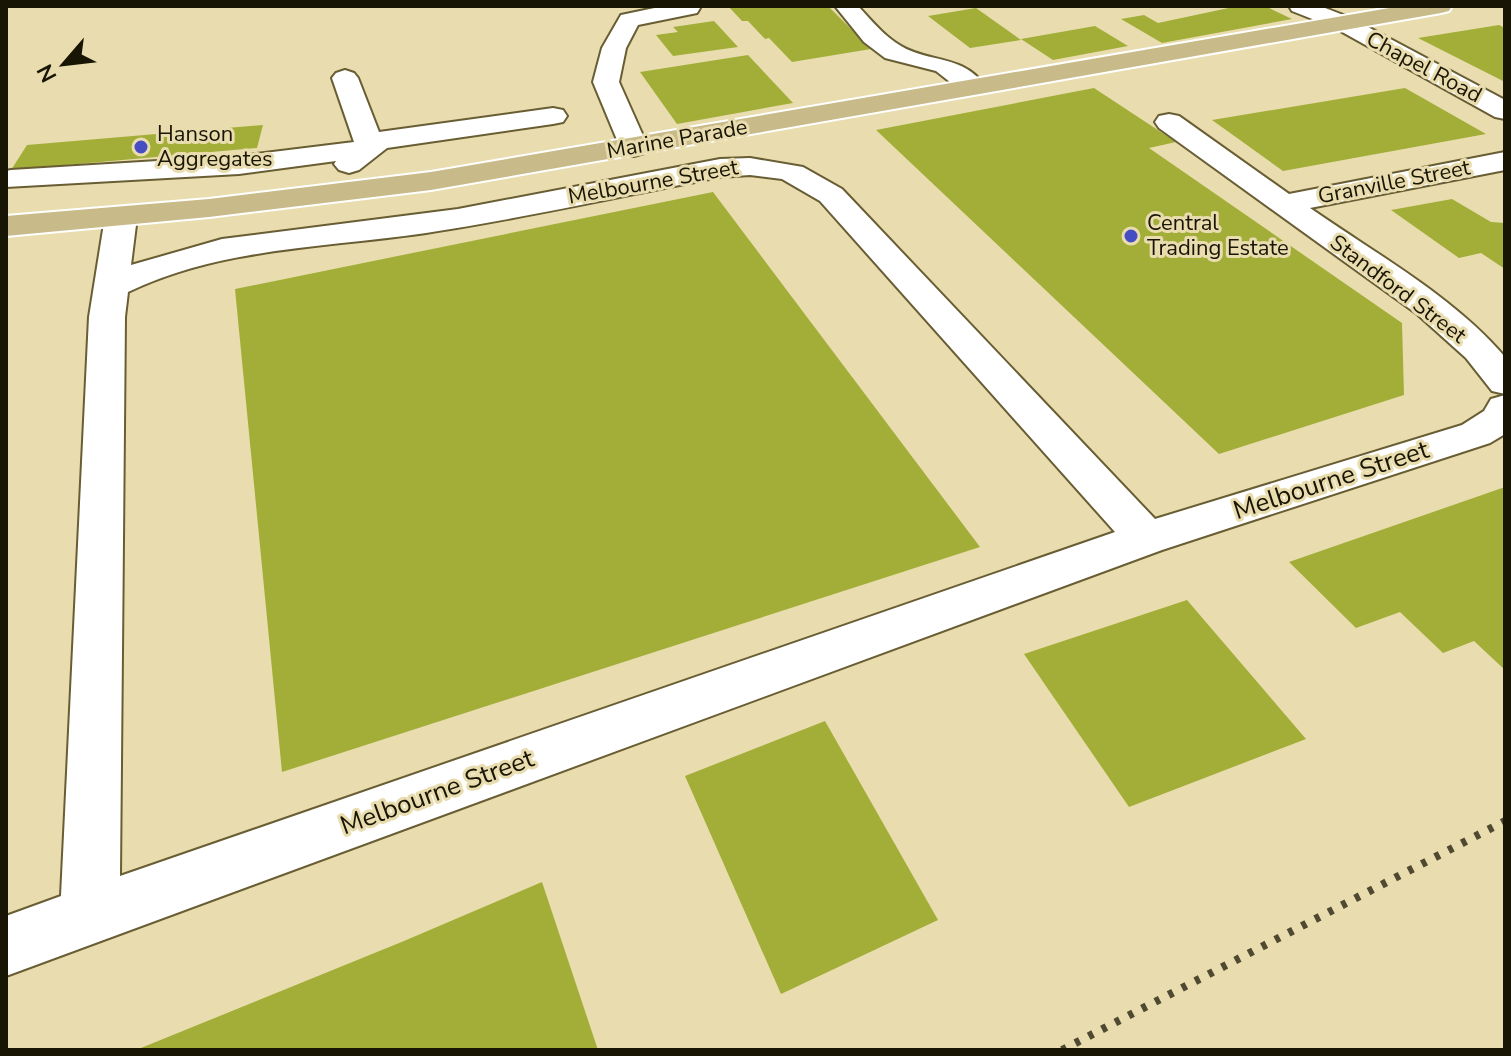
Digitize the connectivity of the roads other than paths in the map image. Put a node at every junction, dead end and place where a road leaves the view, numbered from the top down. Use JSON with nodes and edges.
{"nodes":[{"id":1,"x":687,"y":6,"type":"edge"},
{"id":2,"x":846,"y":6,"type":"edge"},
{"id":3,"x":1300,"y":6,"type":"edge"},
{"id":4,"x":1441,"y":6,"type":"edge"},
{"id":5,"x":1343,"y":23,"type":"junction"},
{"id":6,"x":345,"y":78,"type":"dead end"},
{"id":7,"x":973,"y":87,"type":"junction"},
{"id":8,"x":1505,"y":111,"type":"edge"},
{"id":9,"x":553,"y":116,"type":"dead end"},
{"id":10,"x":1169,"y":122,"type":"dead end"},
{"id":11,"x":634,"y":147,"type":"junction"},
{"id":12,"x":371,"y":148,"type":"junction"},
{"id":13,"x":1505,"y":161,"type":"edge"},
{"id":14,"x":11,"y":179,"type":"dead end"},
{"id":15,"x":339,"y":192,"type":"junction"},
{"id":16,"x":1283,"y":204,"type":"junction"},
{"id":17,"x":121,"y":217,"type":"junction"},
{"id":18,"x":6,"y":226,"type":"edge"},
{"id":19,"x":109,"y":288,"type":"junction"},
{"id":20,"x":1505,"y":382,"type":"edge"},
{"id":21,"x":1505,"y":408,"type":"edge"},
{"id":22,"x":1146,"y":538,"type":"junction"},
{"id":23,"x":90,"y":916,"type":"junction"},
{"id":24,"x":6,"y":946,"type":"edge"}],
"edges":[{"from":1,"to":11,"type":"street"},
{"from":2,"to":7,"type":"street"},
{"from":3,"to":5,"type":"street","name":"Chapel Road"},
{"from":4,"to":5,"type":"main road","name":"Marine Parade"},
{"from":5,"to":7,"type":"main road","name":"Marine Parade"},
{"from":5,"to":8,"type":"street","name":"Chapel Road"},
{"from":6,"to":12,"type":"street"},
{"from":7,"to":11,"type":"main road","name":"Marine Parade"},
{"from":9,"to":12,"type":"street"},
{"from":10,"to":16,"type":"street","name":"Standford Street"},
{"from":11,"to":15,"type":"main road","name":"Marine Parade"},
{"from":12,"to":14,"type":"street"},
{"from":12,"to":15,"type":"street"},
{"from":13,"to":16,"type":"street","name":"Granville Street"},
{"from":15,"to":17,"type":"main road","name":"Marine Parade"},
{"from":16,"to":20,"type":"street","name":"Standford Street"},
{"from":17,"to":18,"type":"main road","name":"Marine Parade"},
{"from":17,"to":19,"type":"street"},
{"from":19,"to":22,"type":"street","name":"Melbourne Street"},
{"from":19,"to":23,"type":"street"},
{"from":21,"to":22,"type":"street","name":"Melbourne Street"},
{"from":22,"to":23,"type":"street","name":"Melbourne Street"},
{"from":23,"to":24,"type":"street","name":"Melbourne Street"}]}
